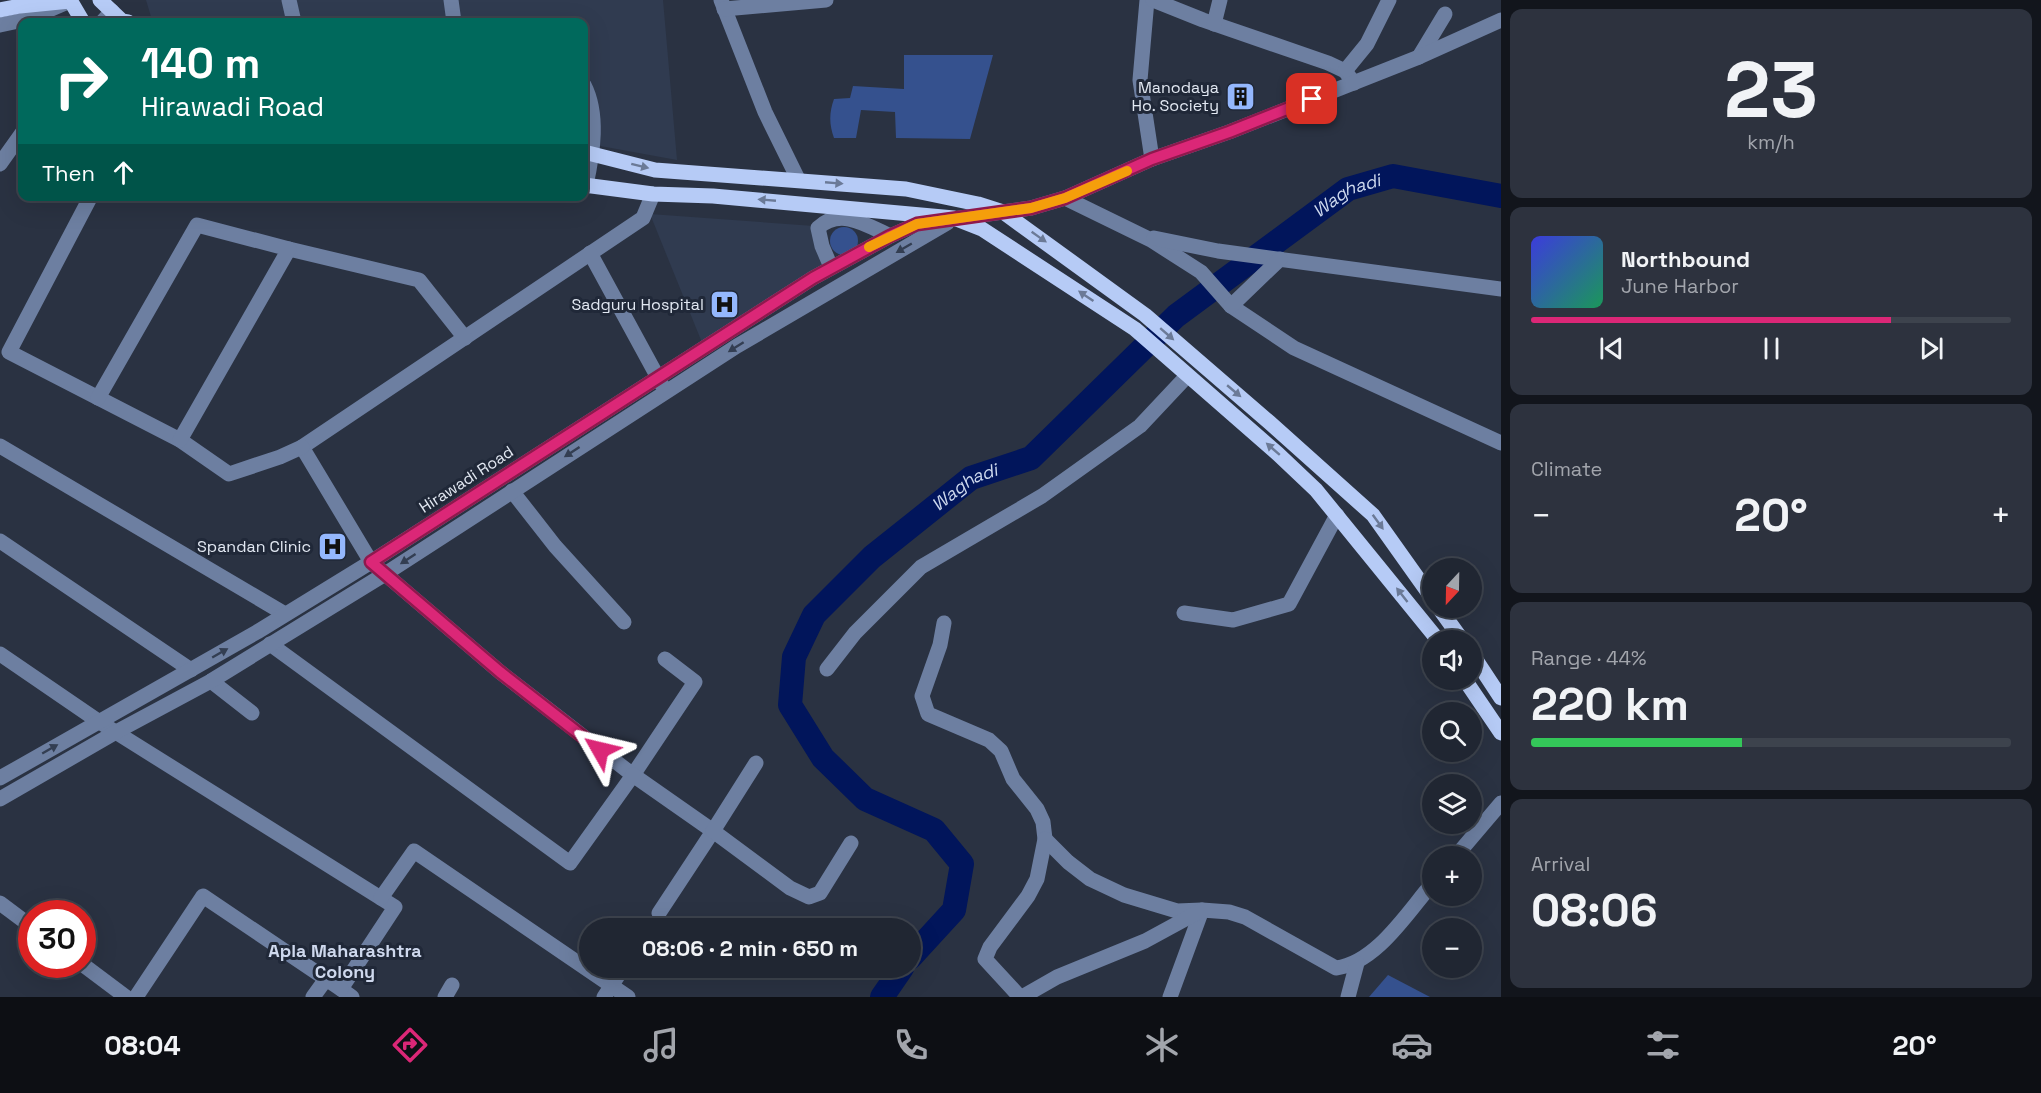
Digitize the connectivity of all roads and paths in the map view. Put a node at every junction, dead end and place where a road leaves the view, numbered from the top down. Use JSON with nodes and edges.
{"nodes":[{"id":1,"x":71,"y":0,"type":"edge"},
{"id":2,"x":100,"y":0,"type":"edge"},
{"id":3,"x":289,"y":0,"type":"edge"},
{"id":4,"x":451,"y":0,"type":"edge"},
{"id":5,"x":826,"y":0,"type":"edge"},
{"id":6,"x":1147,"y":0,"type":"edge"},
{"id":7,"x":1153,"y":0,"type":"edge"},
{"id":8,"x":1220,"y":0,"type":"edge"},
{"id":9,"x":1389,"y":0,"type":"edge"},
{"id":10,"x":723,"y":5,"type":"edge"},
{"id":11,"x":0,"y":10,"type":"edge"},
{"id":12,"x":1445,"y":14,"type":"dead end"},
{"id":13,"x":107,"y":17,"type":"edge"},
{"id":14,"x":36,"y":18,"type":"edge"},
{"id":15,"x":80,"y":18,"type":"edge"},
{"id":16,"x":293,"y":18,"type":"edge"},
{"id":17,"x":453,"y":18,"type":"edge"},
{"id":18,"x":1501,"y":20,"type":"edge"},
{"id":19,"x":18,"y":23,"type":"edge"},
{"id":20,"x":1214,"y":24,"type":"junction"},
{"id":21,"x":0,"y":25,"type":"edge"},
{"id":22,"x":1419,"y":57,"type":"junction"},
{"id":23,"x":1349,"y":77,"type":"junction"},
{"id":24,"x":588,"y":93,"type":"edge"},
{"id":25,"x":18,"y":139,"type":"edge"},
{"id":26,"x":588,"y":154,"type":"edge"},
{"id":27,"x":1152,"y":159,"type":"junction"},
{"id":28,"x":0,"y":165,"type":"edge"},
{"id":29,"x":798,"y":180,"type":"junction"},
{"id":30,"x":588,"y":185,"type":"edge"},
{"id":31,"x":653,"y":194,"type":"junction"},
{"id":32,"x":1065,"y":198,"type":"junction"},
{"id":33,"x":89,"y":201,"type":"edge"},
{"id":34,"x":1003,"y":212,"type":"junction"},
{"id":35,"x":954,"y":218,"type":"junction"},
{"id":36,"x":1140,"y":235,"type":"junction"},
{"id":37,"x":890,"y":236,"type":"junction"},
{"id":38,"x":289,"y":249,"type":"junction"},
{"id":39,"x":590,"y":253,"type":"junction"},
{"id":40,"x":1275,"y":258,"type":"junction"},
{"id":41,"x":831,"y":267,"type":"junction"},
{"id":42,"x":1501,"y":289,"type":"edge"},
{"id":43,"x":1231,"y":306,"type":"junction"},
{"id":44,"x":465,"y":338,"type":"junction"},
{"id":45,"x":1182,"y":372,"type":"junction"},
{"id":46,"x":657,"y":378,"type":"junction"},
{"id":47,"x":666,"y":392,"type":"junction"},
{"id":48,"x":99,"y":398,"type":"junction"},
{"id":49,"x":180,"y":440,"type":"junction"},
{"id":50,"x":1501,"y":443,"type":"edge"},
{"id":51,"x":0,"y":446,"type":"edge"},
{"id":52,"x":302,"y":447,"type":"junction"},
{"id":53,"x":512,"y":491,"type":"junction"},
{"id":54,"x":1337,"y":515,"type":"junction"},
{"id":55,"x":0,"y":541,"type":"edge"},
{"id":56,"x":371,"y":562,"type":"junction"},
{"id":57,"x":384,"y":574,"type":"junction"},
{"id":58,"x":1422,"y":584,"type":"edge"},
{"id":59,"x":285,"y":614,"type":"junction"},
{"id":60,"x":1184,"y":614,"type":"dead end"},
{"id":61,"x":624,"y":622,"type":"dead end"},
{"id":62,"x":944,"y":623,"type":"dead end"},
{"id":63,"x":1430,"y":630,"type":"edge"},
{"id":64,"x":270,"y":644,"type":"junction"},
{"id":65,"x":0,"y":654,"type":"edge"},
{"id":66,"x":665,"y":659,"type":"dead end"},
{"id":67,"x":827,"y":669,"type":"dead end"},
{"id":68,"x":1482,"y":669,"type":"edge"},
{"id":69,"x":191,"y":670,"type":"junction"},
{"id":70,"x":212,"y":681,"type":"junction"},
{"id":71,"x":1472,"y":690,"type":"edge"},
{"id":72,"x":1501,"y":698,"type":"edge"},
{"id":73,"x":252,"y":712,"type":"dead end"},
{"id":74,"x":98,"y":721,"type":"junction"},
{"id":75,"x":116,"y":732,"type":"junction"},
{"id":76,"x":1501,"y":733,"type":"edge"},
{"id":77,"x":756,"y":763,"type":"dead end"},
{"id":78,"x":633,"y":775,"type":"junction"},
{"id":79,"x":0,"y":778,"type":"edge"},
{"id":80,"x":0,"y":799,"type":"edge"},
{"id":81,"x":1501,"y":803,"type":"edge"},
{"id":82,"x":713,"y":831,"type":"junction"},
{"id":83,"x":1045,"y":839,"type":"junction"},
{"id":84,"x":850,"y":843,"type":"dead end"},
{"id":85,"x":1464,"y":846,"type":"edge"},
{"id":86,"x":1422,"y":896,"type":"edge"},
{"id":87,"x":381,"y":898,"type":"junction"},
{"id":88,"x":0,"y":903,"type":"edge"},
{"id":89,"x":1202,"y":910,"type":"junction"},
{"id":90,"x":659,"y":913,"type":"dead end"},
{"id":91,"x":18,"y":916,"type":"edge"},
{"id":92,"x":1357,"y":963,"type":"junction"},
{"id":93,"x":96,"y":974,"type":"edge"},
{"id":94,"x":616,"y":978,"type":"edge"},
{"id":95,"x":326,"y":979,"type":"junction"},
{"id":96,"x":608,"y":991,"type":"edge"},
{"id":97,"x":346,"y":993,"type":"edge"},
{"id":98,"x":126,"y":997,"type":"edge"},
{"id":99,"x":136,"y":997,"type":"edge"},
{"id":100,"x":313,"y":997,"type":"edge"},
{"id":101,"x":628,"y":997,"type":"edge"},
{"id":102,"x":1021,"y":997,"type":"edge"},
{"id":103,"x":1170,"y":997,"type":"edge"},
{"id":104,"x":1348,"y":997,"type":"edge"}],
"edges":[{"from":1,"to":11,"type":"main road"},
{"from":1,"to":14,"type":"street"},
{"from":1,"to":15,"type":"main road"},
{"from":2,"to":13,"type":"main road"},
{"from":3,"to":16,"type":"street"},
{"from":4,"to":17,"type":"street"},
{"from":5,"to":10,"type":"street"},
{"from":6,"to":27,"type":"street"},
{"from":7,"to":20,"type":"street"},
{"from":8,"to":20,"type":"street"},
{"from":9,"to":23,"type":"street"},
{"from":10,"to":29,"type":"street"},
{"from":12,"to":22,"type":"street"},
{"from":18,"to":22,"type":"street","name":"Hirawadi Road"},
{"from":19,"to":21,"type":"street"},
{"from":20,"to":23,"type":"street"},
{"from":22,"to":23,"type":"street","name":"Hirawadi Road"},
{"from":23,"to":27,"type":"street","name":"Hirawadi Road"},
{"from":24,"to":26,"type":"street"},
{"from":25,"to":28,"type":"street"},
{"from":26,"to":29,"type":"main road","one_way":true},
{"from":27,"to":32,"type":"street","name":"Hirawadi Road"},
{"from":29,"to":34,"type":"main road","one_way":true},
{"from":30,"to":31,"type":"main road"},
{"from":35,"to":31,"type":"main road","one_way":true},
{"from":31,"to":39,"type":"street"},
{"from":32,"to":34,"type":"street","name":"Hirawadi Road"},
{"from":32,"to":36,"type":"street"},
{"from":33,"to":48,"type":"street"},
{"from":34,"to":35,"type":"street","name":"Hirawadi Road"},
{"from":34,"to":58,"type":"main road","one_way":true},
{"from":35,"to":37,"type":"street","name":"Hirawadi Road"},
{"from":45,"to":35,"type":"main road","one_way":true},
{"from":35,"to":47,"type":"street","one_way":true},
{"from":36,"to":40,"type":"street"},
{"from":36,"to":43,"type":"street"},
{"from":37,"to":41,"type":"street","name":"Hirawadi Road"},
{"from":37,"to":41,"type":"street"},
{"from":38,"to":44,"type":"street"},
{"from":38,"to":48,"type":"street"},
{"from":38,"to":49,"type":"street"},
{"from":39,"to":44,"type":"street"},
{"from":39,"to":46,"type":"street"},
{"from":40,"to":42,"type":"street"},
{"from":40,"to":43,"type":"street"},
{"from":41,"to":46,"type":"street","name":"Hirawadi Road"},
{"from":43,"to":50,"type":"street"},
{"from":44,"to":52,"type":"street"},
{"from":54,"to":45,"type":"main road","one_way":true},
{"from":45,"to":67,"type":"street"},
{"from":46,"to":47,"type":"street"},
{"from":46,"to":56,"type":"street","name":"Hirawadi Road"},
{"from":47,"to":53,"type":"street","one_way":true},
{"from":48,"to":49,"type":"street"},
{"from":49,"to":52,"type":"street"},
{"from":51,"to":59,"type":"street"},
{"from":52,"to":56,"type":"street"},
{"from":53,"to":57,"type":"street","one_way":true},
{"from":53,"to":61,"type":"street"},
{"from":54,"to":60,"type":"street"},
{"from":63,"to":54,"type":"main road","one_way":true},
{"from":55,"to":69,"type":"street"},
{"from":56,"to":57,"type":"street"},
{"from":56,"to":59,"type":"street","name":"Hirawadi Road"},
{"from":57,"to":64,"type":"street"},
{"from":57,"to":78,"type":"street"},
{"from":69,"to":59,"type":"street","name":"Hirawadi Road","one_way":true},
{"from":62,"to":83,"type":"street"},
{"from":64,"to":70,"type":"street"},
{"from":64,"to":78,"type":"street"},
{"from":65,"to":74,"type":"street"},
{"from":66,"to":78,"type":"street"},
{"from":68,"to":72,"type":"main road"},
{"from":69,"to":74,"type":"street","name":"Hirawadi Road"},
{"from":70,"to":73,"type":"street"},
{"from":70,"to":75,"type":"street"},
{"from":71,"to":76,"type":"main road"},
{"from":74,"to":75,"type":"street"},
{"from":79,"to":74,"type":"street","name":"Hirawadi Road","one_way":true},
{"from":75,"to":80,"type":"street"},
{"from":75,"to":87,"type":"street"},
{"from":77,"to":82,"type":"street"},
{"from":78,"to":82,"type":"street"},
{"from":81,"to":85,"type":"street"},
{"from":82,"to":84,"type":"street"},
{"from":82,"to":90,"type":"street"},
{"from":83,"to":89,"type":"street"},
{"from":83,"to":102,"type":"street"},
{"from":86,"to":92,"type":"street"},
{"from":87,"to":96,"type":"street"},
{"from":87,"to":97,"type":"street"},
{"from":88,"to":91,"type":"street"},
{"from":89,"to":92,"type":"street"},
{"from":89,"to":102,"type":"street"},
{"from":89,"to":103,"type":"street"},
{"from":92,"to":104,"type":"street"},
{"from":93,"to":98,"type":"street"},
{"from":94,"to":96,"type":"street"},
{"from":95,"to":97,"type":"street"},
{"from":95,"to":99,"type":"street"},
{"from":95,"to":100,"type":"street"},
{"from":96,"to":101,"type":"street"}]}
